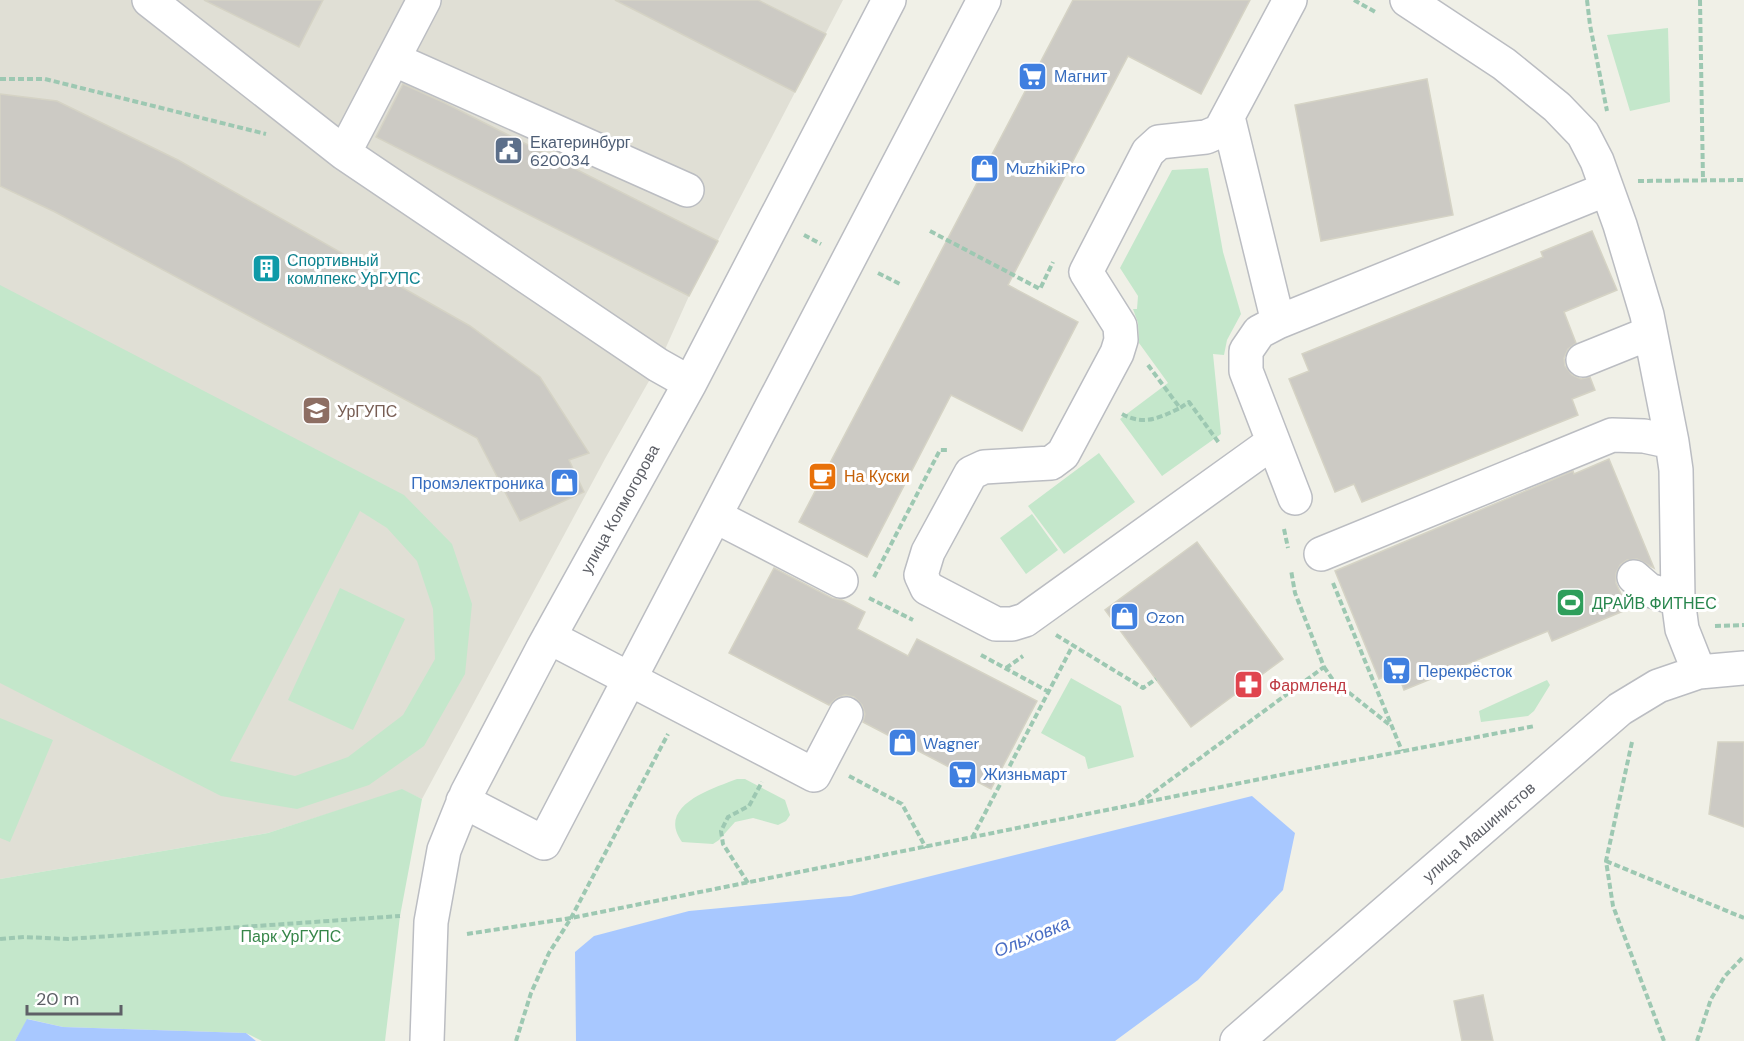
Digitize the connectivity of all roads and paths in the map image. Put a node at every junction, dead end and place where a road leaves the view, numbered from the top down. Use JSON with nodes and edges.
{"nodes":[{"id":1,"x":149,"y":0,"type":"edge"},
{"id":2,"x":424,"y":0,"type":"edge"},
{"id":3,"x":889,"y":0,"type":"edge"},
{"id":4,"x":984,"y":0,"type":"edge"},
{"id":5,"x":1290,"y":0,"type":"edge"},
{"id":6,"x":1354,"y":0,"type":"edge"},
{"id":7,"x":1587,"y":0,"type":"edge"},
{"id":8,"x":1700,"y":0,"type":"edge"},
{"id":9,"x":1395,"y":8,"type":"edge"},
{"id":10,"x":393,"y":59,"type":"junction"},
{"id":11,"x":0,"y":79,"type":"edge"},
{"id":12,"x":1608,"y":115,"type":"dead end"},
{"id":13,"x":1228,"y":117,"type":"junction"},
{"id":14,"x":275,"y":136,"type":"dead end"},
{"id":15,"x":344,"y":153,"type":"junction"},
{"id":16,"x":1703,"y":180,"type":"junction"},
{"id":17,"x":1744,"y":180,"type":"edge"},
{"id":18,"x":1620,"y":185,"type":"junction"},
{"id":19,"x":687,"y":190,"type":"dead end"},
{"id":20,"x":930,"y":231,"type":"dead end"},
{"id":21,"x":947,"y":240,"type":"dead end"},
{"id":22,"x":1278,"y":322,"type":"junction"},
{"id":23,"x":1121,"y":340,"type":"junction"},
{"id":24,"x":1651,"y":342,"type":"junction"},
{"id":25,"x":1586,"y":368,"type":"dead end"},
{"id":26,"x":690,"y":382,"type":"junction"},
{"id":27,"x":1093,"y":399,"type":"junction"},
{"id":28,"x":1180,"y":408,"type":"junction"},
{"id":29,"x":1273,"y":442,"type":"junction"},
{"id":30,"x":1672,"y":442,"type":"junction"},
{"id":31,"x":1237,"y":468,"type":"junction"},
{"id":32,"x":1295,"y":498,"type":"dead end"},
{"id":33,"x":715,"y":516,"type":"junction"},
{"id":34,"x":1321,"y":554,"type":"joint"},
{"id":35,"x":1634,"y":577,"type":"dead end"},
{"id":36,"x":841,"y":581,"type":"dead end"},
{"id":37,"x":1678,"y":599,"type":"junction"},
{"id":38,"x":1308,"y":624,"type":"dead end"},
{"id":39,"x":1744,"y":625,"type":"edge"},
{"id":40,"x":1711,"y":626,"type":"dead end"},
{"id":41,"x":1053,"y":633,"type":"dead end"},
{"id":42,"x":549,"y":637,"type":"junction"},
{"id":43,"x":1073,"y":645,"type":"junction"},
{"id":44,"x":1324,"y":667,"type":"junction"},
{"id":45,"x":1744,"y":668,"type":"edge"},
{"id":46,"x":1699,"y":672,"type":"junction"},
{"id":47,"x":630,"y":679,"type":"junction"},
{"id":48,"x":1156,"y":679,"type":"dead end"},
{"id":49,"x":682,"y":706,"type":"junction"},
{"id":50,"x":855,"y":718,"type":"dead end"},
{"id":51,"x":1535,"y":726,"type":"dead end"},
{"id":52,"x":1392,"y":727,"type":"junction"},
{"id":53,"x":1633,"y":737,"type":"dead end"},
{"id":54,"x":1402,"y":751,"type":"junction"},
{"id":55,"x":776,"y":755,"type":"junction"},
{"id":56,"x":464,"y":801,"type":"junction"},
{"id":57,"x":903,"y":804,"type":"dead end"},
{"id":58,"x":1137,"y":804,"type":"junction"},
{"id":59,"x":972,"y":838,"type":"junction"},
{"id":60,"x":926,"y":848,"type":"junction"},
{"id":61,"x":1606,"y":861,"type":"junction"},
{"id":62,"x":748,"y":883,"type":"junction"},
{"id":63,"x":409,"y":918,"type":"dead end"},
{"id":64,"x":571,"y":918,"type":"junction"},
{"id":65,"x":1744,"y":918,"type":"edge"},
{"id":66,"x":466,"y":934,"type":"dead end"},
{"id":67,"x":0,"y":939,"type":"edge"},
{"id":68,"x":1744,"y":956,"type":"edge"},
{"id":69,"x":427,"y":1041,"type":"edge"},
{"id":70,"x":516,"y":1041,"type":"edge"},
{"id":71,"x":1237,"y":1041,"type":"edge"},
{"id":72,"x":1664,"y":1041,"type":"edge"},
{"id":73,"x":1697,"y":1041,"type":"edge"}],
"edges":[{"from":1,"to":15,"type":"street"},
{"from":2,"to":10,"type":"street"},
{"from":3,"to":26,"type":"street","name":"улица Колмогорова"},
{"from":4,"to":33,"type":"street"},
{"from":5,"to":13,"type":"street"},
{"from":6,"to":9,"type":"path"},
{"from":7,"to":12,"type":"path"},
{"from":8,"to":16,"type":"path"},
{"from":9,"to":18,"type":"street"},
{"from":10,"to":15,"type":"street"},
{"from":10,"to":19,"type":"street"},
{"from":11,"to":14,"type":"path"},
{"from":13,"to":22,"type":"street"},
{"from":13,"to":23,"type":"street"},
{"from":15,"to":26,"type":"street"},
{"from":16,"to":17,"type":"path"},
{"from":16,"to":18,"type":"path"},
{"from":18,"to":22,"type":"street"},
{"from":18,"to":24,"type":"street"},
{"from":20,"to":21,"type":"path"},
{"from":22,"to":29,"type":"street"},
{"from":23,"to":27,"type":"street"},
{"from":23,"to":28,"type":"path"},
{"from":24,"to":25,"type":"street"},
{"from":24,"to":30,"type":"street"},
{"from":26,"to":42,"type":"street","name":"улица Колмогорова"},
{"from":27,"to":28,"type":"path"},
{"from":27,"to":31,"type":"street"},
{"from":28,"to":31,"type":"path"},
{"from":29,"to":31,"type":"street"},
{"from":29,"to":32,"type":"street"},
{"from":30,"to":34,"type":"street"},
{"from":30,"to":37,"type":"street"},
{"from":33,"to":36,"type":"street"},
{"from":33,"to":47,"type":"street"},
{"from":34,"to":52,"type":"path"},
{"from":35,"to":37,"type":"street"},
{"from":37,"to":46,"type":"street"},
{"from":38,"to":44,"type":"path"},
{"from":39,"to":40,"type":"path"},
{"from":41,"to":43,"type":"path"},
{"from":42,"to":47,"type":"street"},
{"from":42,"to":56,"type":"street","name":"улица Колмогорова"},
{"from":43,"to":48,"type":"path"},
{"from":43,"to":59,"type":"path"},
{"from":44,"to":52,"type":"path"},
{"from":44,"to":58,"type":"path"},
{"from":45,"to":46,"type":"street","name":"улица Машинистов"},
{"from":46,"to":71,"type":"street","name":"улица Машинистов"},
{"from":47,"to":49,"type":"street"},
{"from":47,"to":56,"type":"street"},
{"from":49,"to":55,"type":"street"},
{"from":49,"to":64,"type":"path"},
{"from":50,"to":55,"type":"street"},
{"from":51,"to":54,"type":"path"},
{"from":52,"to":54,"type":"path"},
{"from":53,"to":61,"type":"path"},
{"from":54,"to":58,"type":"path"},
{"from":55,"to":62,"type":"path"},
{"from":56,"to":69,"type":"street","name":"улица Колмогорова"},
{"from":57,"to":60,"type":"path"},
{"from":58,"to":59,"type":"path"},
{"from":59,"to":60,"type":"path"},
{"from":60,"to":62,"type":"path"},
{"from":61,"to":65,"type":"path"},
{"from":61,"to":72,"type":"path"},
{"from":62,"to":64,"type":"path"},
{"from":63,"to":67,"type":"path"},
{"from":64,"to":66,"type":"path"},
{"from":64,"to":70,"type":"path"},
{"from":68,"to":73,"type":"path"}]}
